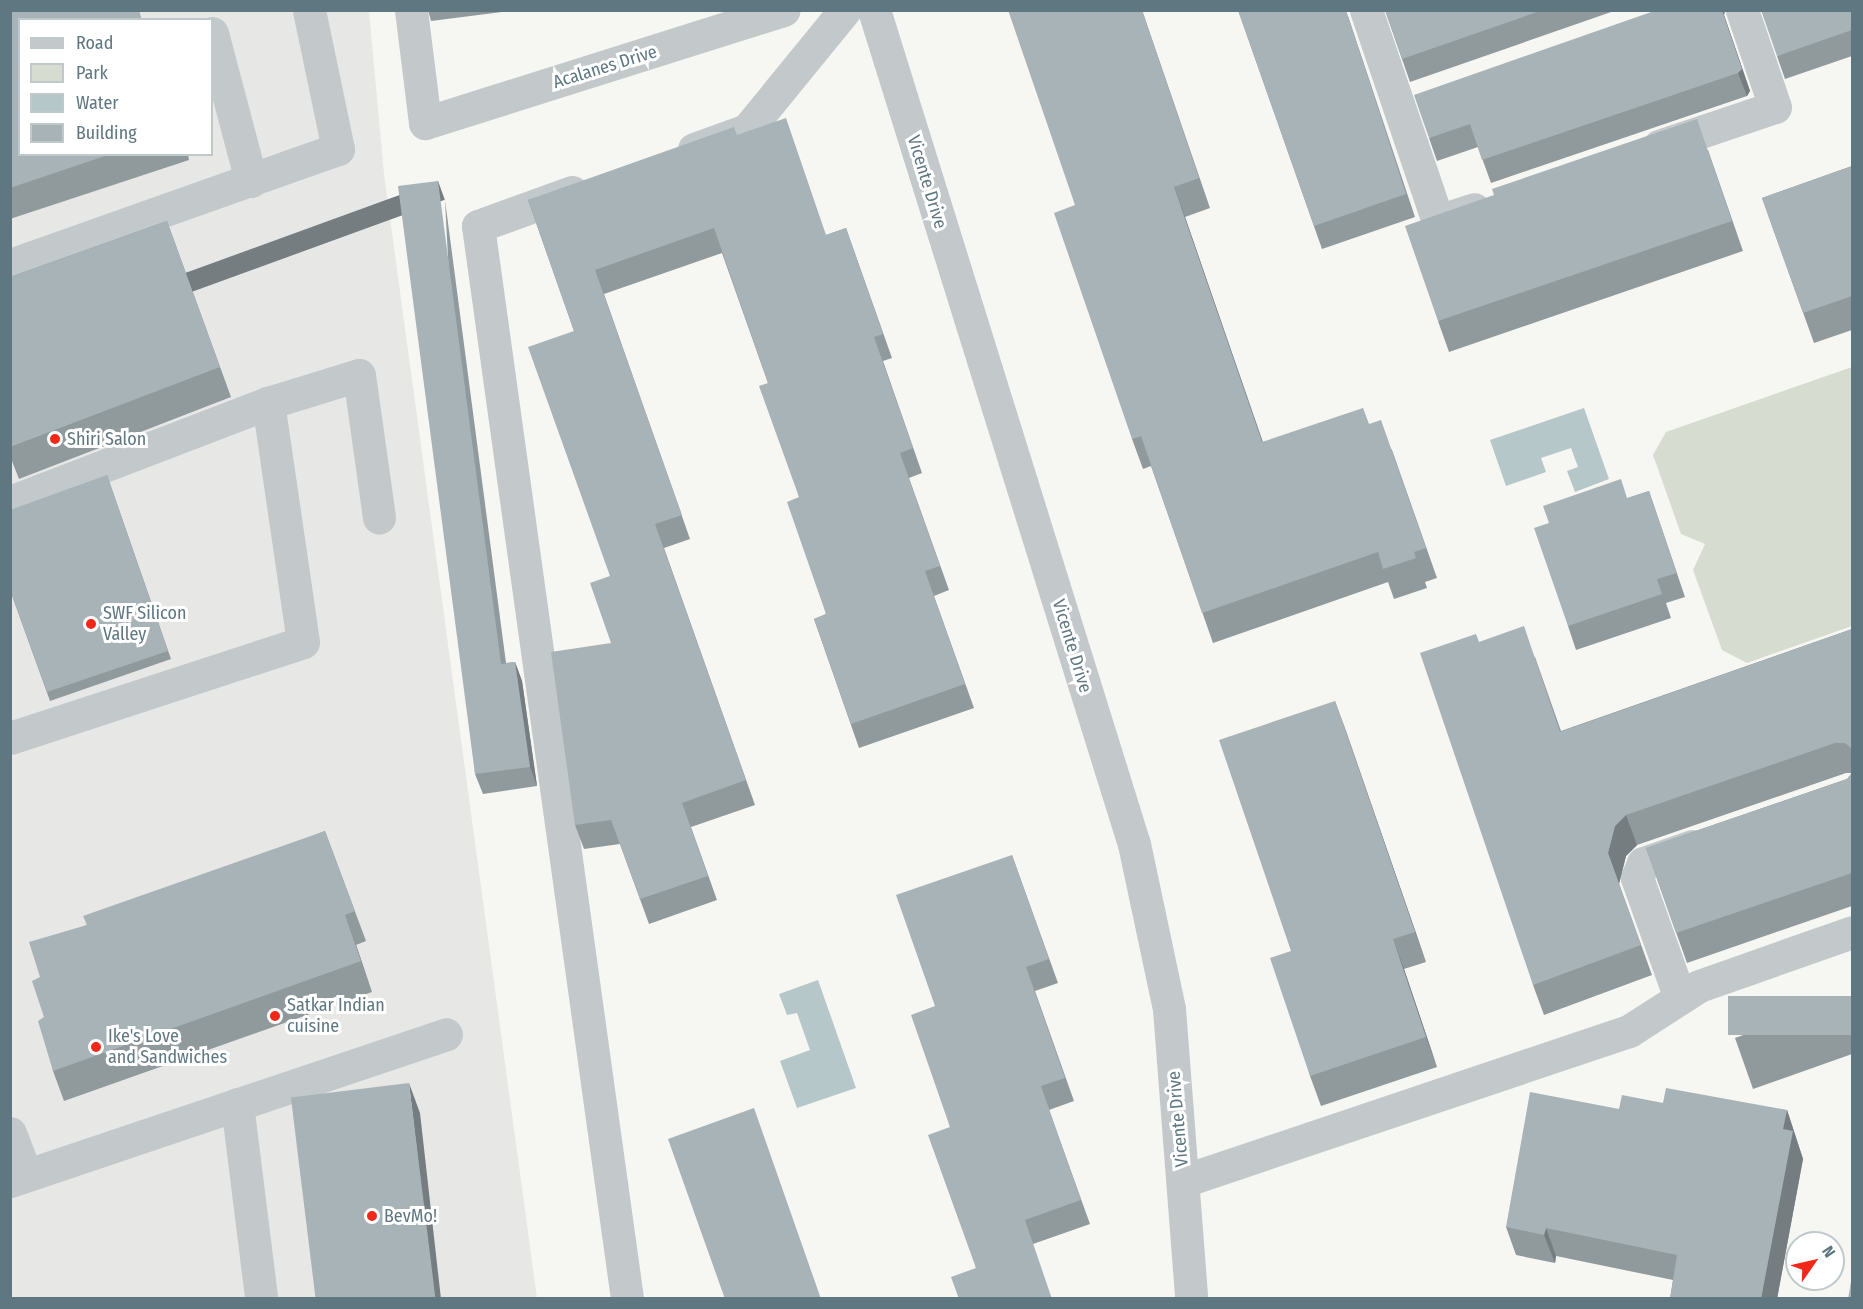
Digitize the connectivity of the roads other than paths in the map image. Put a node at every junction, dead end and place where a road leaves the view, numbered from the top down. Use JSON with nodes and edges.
{"nodes":[{"id":1,"x":309,"y":10,"type":"edge"},
{"id":2,"x":411,"y":10,"type":"edge"},
{"id":3,"x":784,"y":10,"type":"edge"},
{"id":4,"x":845,"y":10,"type":"edge"},
{"id":5,"x":873,"y":10,"type":"edge"},
{"id":6,"x":1366,"y":10,"type":"edge"},
{"id":7,"x":1742,"y":10,"type":"edge"},
{"id":8,"x":213,"y":37,"type":"edge"},
{"id":9,"x":1432,"y":95,"type":"edge"},
{"id":10,"x":1399,"y":106,"type":"junction"},
{"id":11,"x":1629,"y":156,"type":"edge"},
{"id":12,"x":668,"y":158,"type":"edge"},
{"id":13,"x":251,"y":181,"type":"junction"},
{"id":14,"x":601,"y":182,"type":"edge"},
{"id":15,"x":1506,"y":198,"type":"edge"},
{"id":16,"x":10,"y":266,"type":"edge"},
{"id":17,"x":268,"y":403,"type":"junction"},
{"id":18,"x":10,"y":502,"type":"edge"},
{"id":19,"x":379,"y":518,"type":"dead end"},
{"id":20,"x":10,"y":738,"type":"edge"},
{"id":21,"x":1720,"y":836,"type":"edge"},
{"id":22,"x":1852,"y":932,"type":"edge"},
{"id":23,"x":1680,"y":998,"type":"junction"},
{"id":24,"x":446,"y":1034,"type":"dead end"},
{"id":25,"x":237,"y":1104,"type":"junction"},
{"id":26,"x":10,"y":1133,"type":"edge"},
{"id":27,"x":18,"y":1178,"type":"edge"},
{"id":28,"x":1184,"y":1181,"type":"junction"},
{"id":29,"x":261,"y":1299,"type":"edge"},
{"id":30,"x":627,"y":1299,"type":"edge"},
{"id":31,"x":1191,"y":1299,"type":"edge"}],
"edges":[{"from":1,"to":13,"type":"street"},
{"from":2,"to":3,"type":"street","name":"Acalanes Drive"},
{"from":4,"to":12,"type":"street"},
{"from":5,"to":28,"type":"street","name":"Vicente Drive"},
{"from":6,"to":10,"type":"street"},
{"from":7,"to":11,"type":"street"},
{"from":8,"to":13,"type":"street"},
{"from":9,"to":10,"type":"street"},
{"from":10,"to":15,"type":"street"},
{"from":13,"to":16,"type":"street"},
{"from":14,"to":30,"type":"street"},
{"from":17,"to":18,"type":"street"},
{"from":17,"to":19,"type":"street"},
{"from":17,"to":20,"type":"street"},
{"from":21,"to":23,"type":"street"},
{"from":22,"to":23,"type":"street"},
{"from":23,"to":28,"type":"street"},
{"from":24,"to":25,"type":"street"},
{"from":25,"to":27,"type":"street"},
{"from":25,"to":29,"type":"street"},
{"from":26,"to":27,"type":"street"},
{"from":28,"to":31,"type":"street","name":"Vicente Drive"}]}
